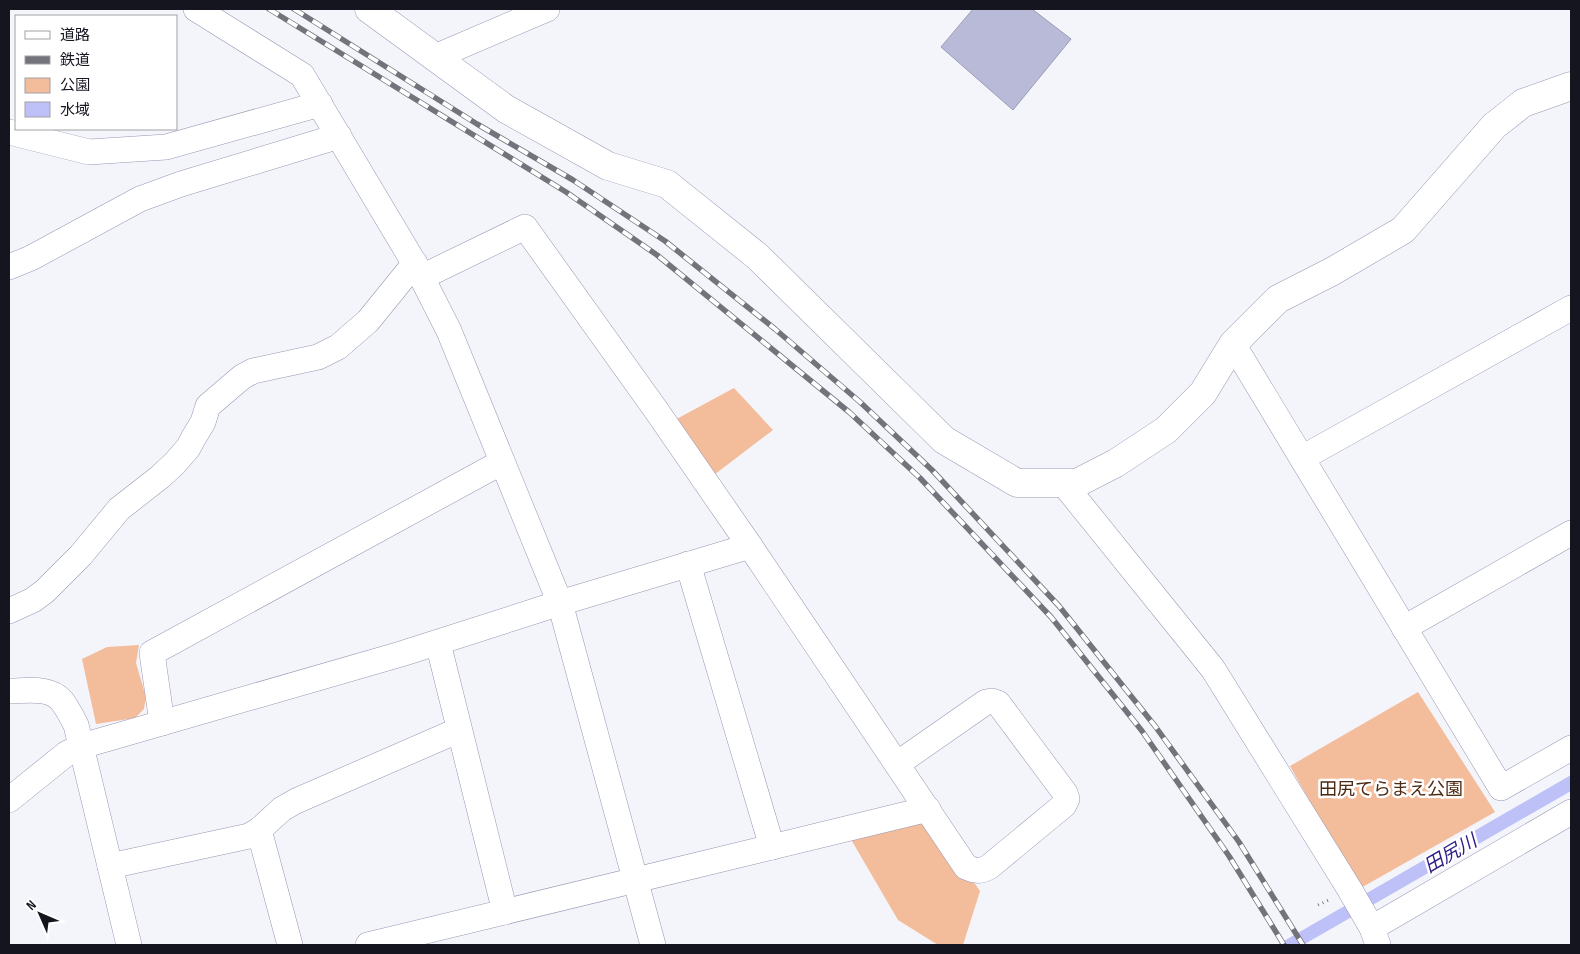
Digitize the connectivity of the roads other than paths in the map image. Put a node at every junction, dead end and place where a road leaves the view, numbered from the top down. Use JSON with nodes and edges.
{"nodes":[{"id":1,"x":196,"y":9,"type":"edge"},
{"id":2,"x":369,"y":9,"type":"edge"},
{"id":3,"x":547,"y":9,"type":"edge"},
{"id":4,"x":435,"y":57,"type":"junction"},
{"id":5,"x":1571,"y":86,"type":"edge"},
{"id":6,"x":320,"y":104,"type":"junction"},
{"id":7,"x":9,"y":132,"type":"edge"},
{"id":8,"x":339,"y":136,"type":"junction"},
{"id":9,"x":9,"y":267,"type":"edge"},
{"id":10,"x":418,"y":270,"type":"junction"},
{"id":11,"x":1571,"y":308,"type":"edge"},
{"id":12,"x":1233,"y":344,"type":"junction"},
{"id":13,"x":1302,"y":458,"type":"junction"},
{"id":14,"x":502,"y":462,"type":"junction"},
{"id":15,"x":1063,"y":483,"type":"junction"},
{"id":16,"x":1571,"y":533,"type":"edge"},
{"id":17,"x":750,"y":546,"type":"junction"},
{"id":18,"x":688,"y":564,"type":"junction"},
{"id":19,"x":560,"y":603,"type":"junction"},
{"id":20,"x":9,"y":611,"type":"edge"},
{"id":21,"x":1404,"y":628,"type":"junction"},
{"id":22,"x":438,"y":642,"type":"junction"},
{"id":23,"x":9,"y":691,"type":"edge"},
{"id":24,"x":162,"y":723,"type":"junction"},
{"id":25,"x":459,"y":730,"type":"junction"},
{"id":26,"x":82,"y":746,"type":"junction"},
{"id":27,"x":1571,"y":748,"type":"edge"},
{"id":28,"x":897,"y":764,"type":"junction"},
{"id":29,"x":9,"y":800,"type":"edge"},
{"id":30,"x":928,"y":809,"type":"junction"},
{"id":31,"x":1571,"y":812,"type":"edge"},
{"id":32,"x":259,"y":830,"type":"junction"},
{"id":33,"x":772,"y":847,"type":"junction"},
{"id":34,"x":110,"y":866,"type":"junction"},
{"id":35,"x":636,"y":880,"type":"junction"},
{"id":36,"x":505,"y":912,"type":"junction"},
{"id":37,"x":1368,"y":923,"type":"edge"},
{"id":38,"x":129,"y":945,"type":"edge"},
{"id":39,"x":290,"y":945,"type":"edge"},
{"id":40,"x":368,"y":945,"type":"edge"},
{"id":41,"x":653,"y":945,"type":"edge"}],
"edges":[{"from":1,"to":6,"type":"street"},
{"from":2,"to":4,"type":"street"},
{"from":3,"to":4,"type":"street"},
{"from":4,"to":15,"type":"street"},
{"from":5,"to":12,"type":"street"},
{"from":6,"to":7,"type":"street"},
{"from":6,"to":8,"type":"street"},
{"from":8,"to":9,"type":"street"},
{"from":8,"to":10,"type":"street"},
{"from":10,"to":14,"type":"street"},
{"from":10,"to":17,"type":"street"},
{"from":10,"to":20,"type":"street"},
{"from":11,"to":13,"type":"street"},
{"from":12,"to":13,"type":"street"},
{"from":12,"to":15,"type":"street"},
{"from":13,"to":21,"type":"street"},
{"from":14,"to":19,"type":"street"},
{"from":14,"to":24,"type":"street"},
{"from":15,"to":37,"type":"street"},
{"from":16,"to":21,"type":"street"},
{"from":17,"to":18,"type":"street"},
{"from":17,"to":28,"type":"street"},
{"from":18,"to":19,"type":"street"},
{"from":18,"to":33,"type":"street"},
{"from":19,"to":22,"type":"street"},
{"from":19,"to":35,"type":"street"},
{"from":21,"to":27,"type":"street"},
{"from":22,"to":24,"type":"street"},
{"from":22,"to":25,"type":"street"},
{"from":23,"to":26,"type":"street"},
{"from":24,"to":26,"type":"street"},
{"from":25,"to":32,"type":"street"},
{"from":25,"to":36,"type":"street"},
{"from":26,"to":29,"type":"street"},
{"from":26,"to":34,"type":"street"},
{"from":28,"to":30,"type":"street"},
{"from":28,"to":30,"type":"street"},
{"from":30,"to":33,"type":"street"},
{"from":31,"to":37,"type":"street"},
{"from":32,"to":34,"type":"street"},
{"from":32,"to":39,"type":"street"},
{"from":33,"to":35,"type":"street"},
{"from":34,"to":38,"type":"street"},
{"from":35,"to":36,"type":"street"},
{"from":35,"to":41,"type":"street"},
{"from":36,"to":40,"type":"street"}]}
